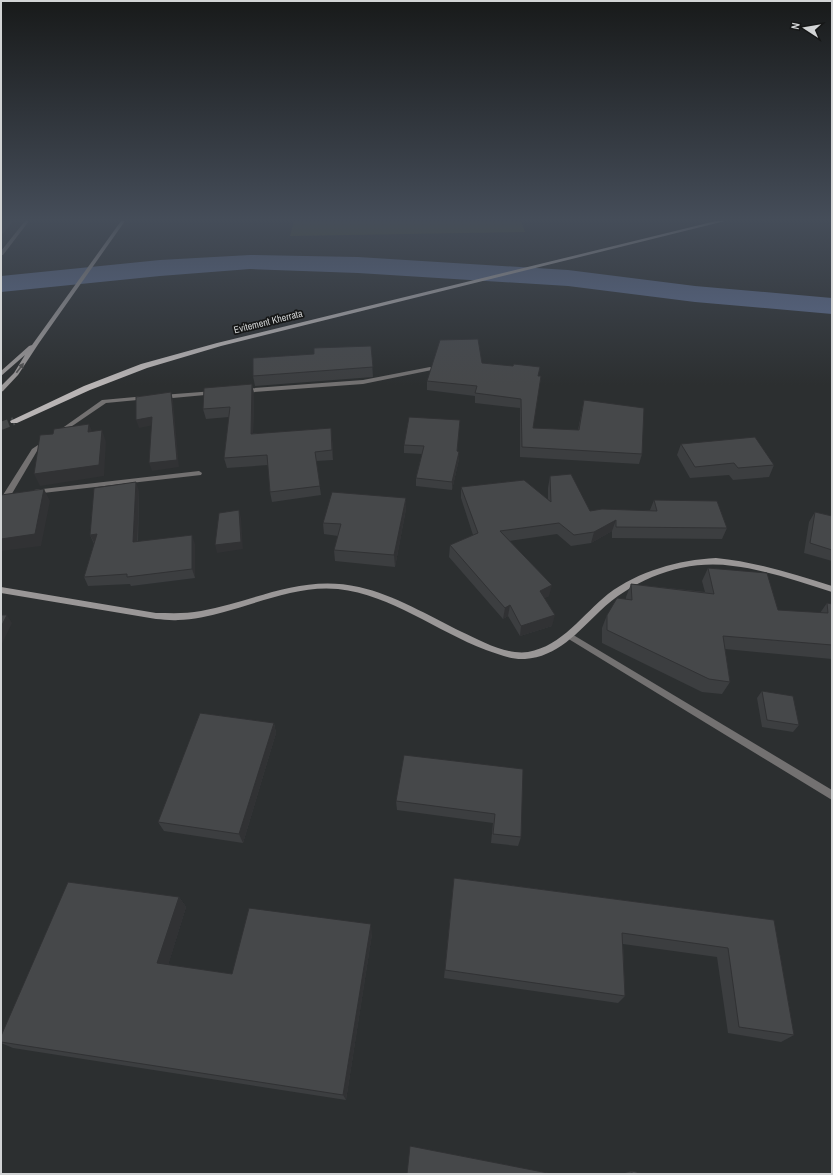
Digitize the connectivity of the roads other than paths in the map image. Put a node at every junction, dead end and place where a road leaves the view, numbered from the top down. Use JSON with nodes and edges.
{"nodes":[{"id":1,"x":83,"y":276,"type":"edge"},
{"id":2,"x":494,"y":276,"type":"edge"},
{"id":3,"x":36,"y":343,"type":"junction"},
{"id":4,"x":430,"y":369,"type":"edge"},
{"id":5,"x":1,"y":374,"type":"edge"},
{"id":6,"x":1,"y":390,"type":"edge"},
{"id":7,"x":237,"y":392,"type":"edge"},
{"id":8,"x":222,"y":393,"type":"edge"},
{"id":9,"x":14,"y":421,"type":"tunnel mouth"},
{"id":10,"x":199,"y":473,"type":"dead end"},
{"id":11,"x":30,"y":493,"type":"edge"},
{"id":12,"x":7,"y":495,"type":"edge"},
{"id":13,"x":832,"y":589,"type":"edge"},
{"id":14,"x":1,"y":590,"type":"edge"},
{"id":15,"x":570,"y":636,"type":"junction"},
{"id":16,"x":832,"y":795,"type":"edge"}],
"edges":[{"from":1,"to":3,"type":"main road"},
{"from":2,"to":9,"type":"main road","name":"Evitement Kherrata"},
{"from":3,"to":5,"type":"main road"},
{"from":6,"to":3,"type":"main road","one_way":true},
{"from":4,"to":7,"type":"street"},
{"from":8,"to":12,"type":"street"},
{"from":10,"to":11,"type":"street"},
{"from":13,"to":15,"type":"main road"},
{"from":14,"to":15,"type":"main road"},
{"from":15,"to":16,"type":"street"}]}
